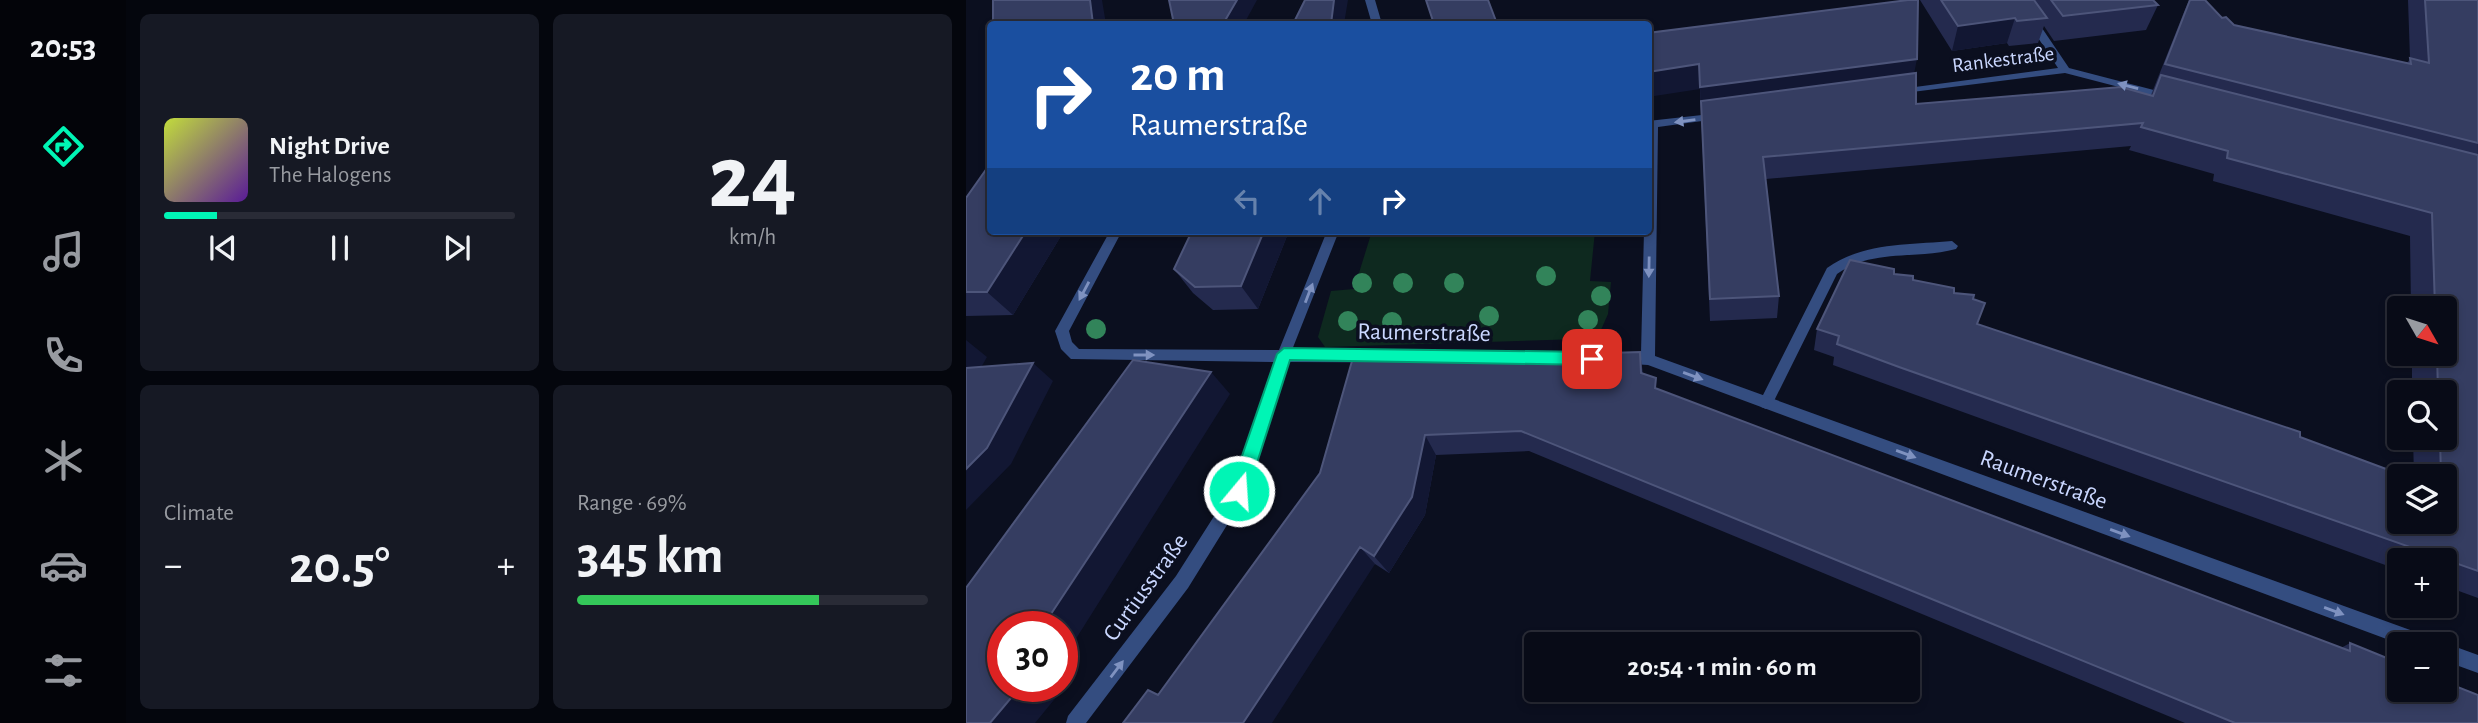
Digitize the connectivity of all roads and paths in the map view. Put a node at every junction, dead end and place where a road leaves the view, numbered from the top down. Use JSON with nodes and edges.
{"nodes":[{"id":1,"x":1370,"y":0,"type":"edge"},
{"id":2,"x":2018,"y":0,"type":"edge"},
{"id":3,"x":1376,"y":21,"type":"edge"},
{"id":4,"x":2065,"y":70,"type":"junction"},
{"id":5,"x":1886,"y":94,"type":"edge"},
{"id":6,"x":2185,"y":101,"type":"edge"},
{"id":7,"x":1734,"y":114,"type":"edge"},
{"id":8,"x":1652,"y":125,"type":"edge"},
{"id":9,"x":1114,"y":235,"type":"edge"},
{"id":10,"x":1331,"y":235,"type":"edge"},
{"id":11,"x":1649,"y":235,"type":"edge"},
{"id":12,"x":1952,"y":246,"type":"dead end"},
{"id":13,"x":1284,"y":354,"type":"junction"},
{"id":14,"x":1522,"y":358,"type":"edge"},
{"id":15,"x":1606,"y":359,"type":"edge"},
{"id":16,"x":1648,"y":359,"type":"junction"},
{"id":17,"x":1766,"y":403,"type":"junction"},
{"id":18,"x":2391,"y":632,"type":"edge"},
{"id":19,"x":2457,"y":656,"type":"edge"},
{"id":20,"x":2478,"y":664,"type":"edge"},
{"id":21,"x":1075,"y":723,"type":"edge"}],
"edges":[{"from":1,"to":3,"type":"street"},
{"from":2,"to":4,"type":"street"},
{"from":4,"to":5,"type":"street","name":"Rankestraße"},
{"from":6,"to":4,"type":"street","name":"Rankestraße","one_way":true},
{"from":7,"to":8,"type":"street","one_way":true},
{"from":9,"to":13,"type":"street","one_way":true},
{"from":13,"to":10,"type":"street","name":"Curtiusstraße","one_way":true},
{"from":11,"to":16,"type":"street","one_way":true},
{"from":12,"to":17,"type":"street"},
{"from":13,"to":14,"type":"street","name":"Raumerstraße"},
{"from":21,"to":13,"type":"street","name":"Curtiusstraße","one_way":true},
{"from":15,"to":16,"type":"street","name":"Raumerstraße"},
{"from":16,"to":17,"type":"street","name":"Raumerstraße","one_way":true},
{"from":17,"to":18,"type":"street","name":"Raumerstraße","one_way":true},
{"from":19,"to":20,"type":"street"}]}
